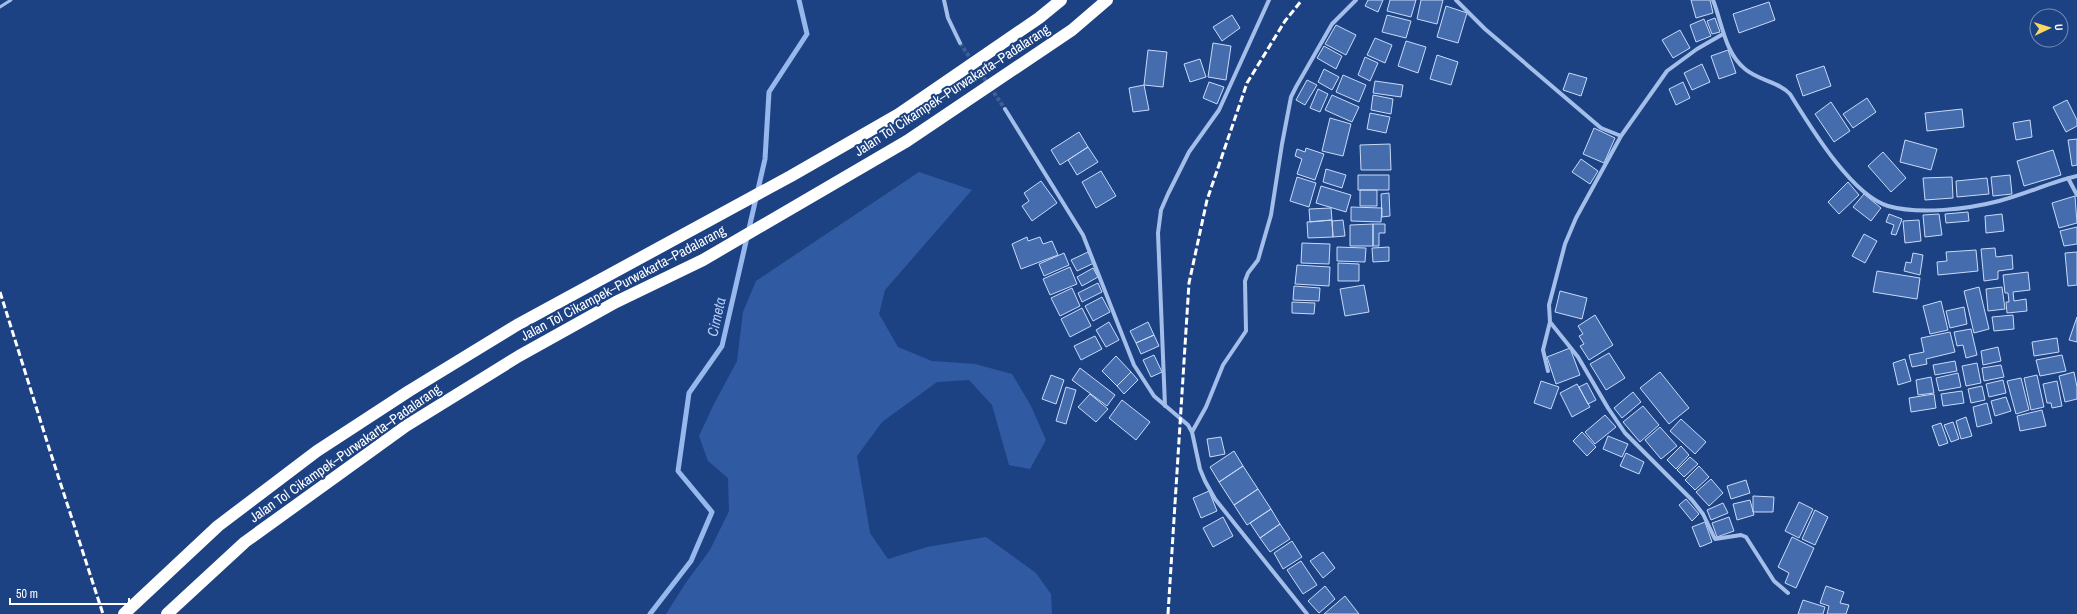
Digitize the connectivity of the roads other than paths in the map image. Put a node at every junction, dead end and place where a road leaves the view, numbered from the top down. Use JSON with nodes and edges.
{"nodes":[{"id":1,"x":11,"y":0,"type":"edge"},
{"id":2,"x":944,"y":0,"type":"edge"},
{"id":3,"x":1061,"y":0,"type":"edge"},
{"id":4,"x":1107,"y":0,"type":"edge"},
{"id":5,"x":1270,"y":0,"type":"edge"},
{"id":6,"x":1356,"y":0,"type":"edge"},
{"id":7,"x":1456,"y":0,"type":"edge"},
{"id":8,"x":1713,"y":0,"type":"edge"},
{"id":9,"x":0,"y":7,"type":"edge"},
{"id":10,"x":1723,"y":34,"type":"junction"},
{"id":11,"x":960,"y":43,"type":"tunnel mouth"},
{"id":12,"x":1005,"y":109,"type":"tunnel mouth"},
{"id":13,"x":1621,"y":136,"type":"junction"},
{"id":14,"x":2077,"y":176,"type":"edge"},
{"id":15,"x":2068,"y":178,"type":"junction"},
{"id":16,"x":2077,"y":195,"type":"edge"},
{"id":17,"x":1550,"y":322,"type":"junction"},
{"id":18,"x":1548,"y":370,"type":"dead end"},
{"id":19,"x":1165,"y":406,"type":"junction"},
{"id":20,"x":1192,"y":432,"type":"junction"},
{"id":21,"x":1788,"y":593,"type":"dead end"},
{"id":22,"x":124,"y":614,"type":"edge"},
{"id":23,"x":167,"y":614,"type":"edge"},
{"id":24,"x":1307,"y":614,"type":"edge"}],
"edges":[{"from":1,"to":9,"type":"lane"},
{"from":2,"to":11,"type":"street"},
{"from":3,"to":22,"type":"highway","name":"Jalan Tol Cikampek–Purwakarta–Padalarang"},
{"from":4,"to":23,"type":"highway","name":"Jalan Tol Cikampek–Purwakarta–Padalarang"},
{"from":5,"to":19,"type":"street"},
{"from":6,"to":20,"type":"street"},
{"from":7,"to":13,"type":"street"},
{"from":8,"to":10,"type":"street"},
{"from":10,"to":13,"type":"street"},
{"from":10,"to":15,"type":"street"},
{"from":12,"to":19,"type":"street"},
{"from":13,"to":17,"type":"street"},
{"from":14,"to":15,"type":"street"},
{"from":15,"to":16,"type":"street"},
{"from":17,"to":18,"type":"street"},
{"from":17,"to":21,"type":"street"},
{"from":19,"to":20,"type":"street"},
{"from":20,"to":24,"type":"street"}]}
